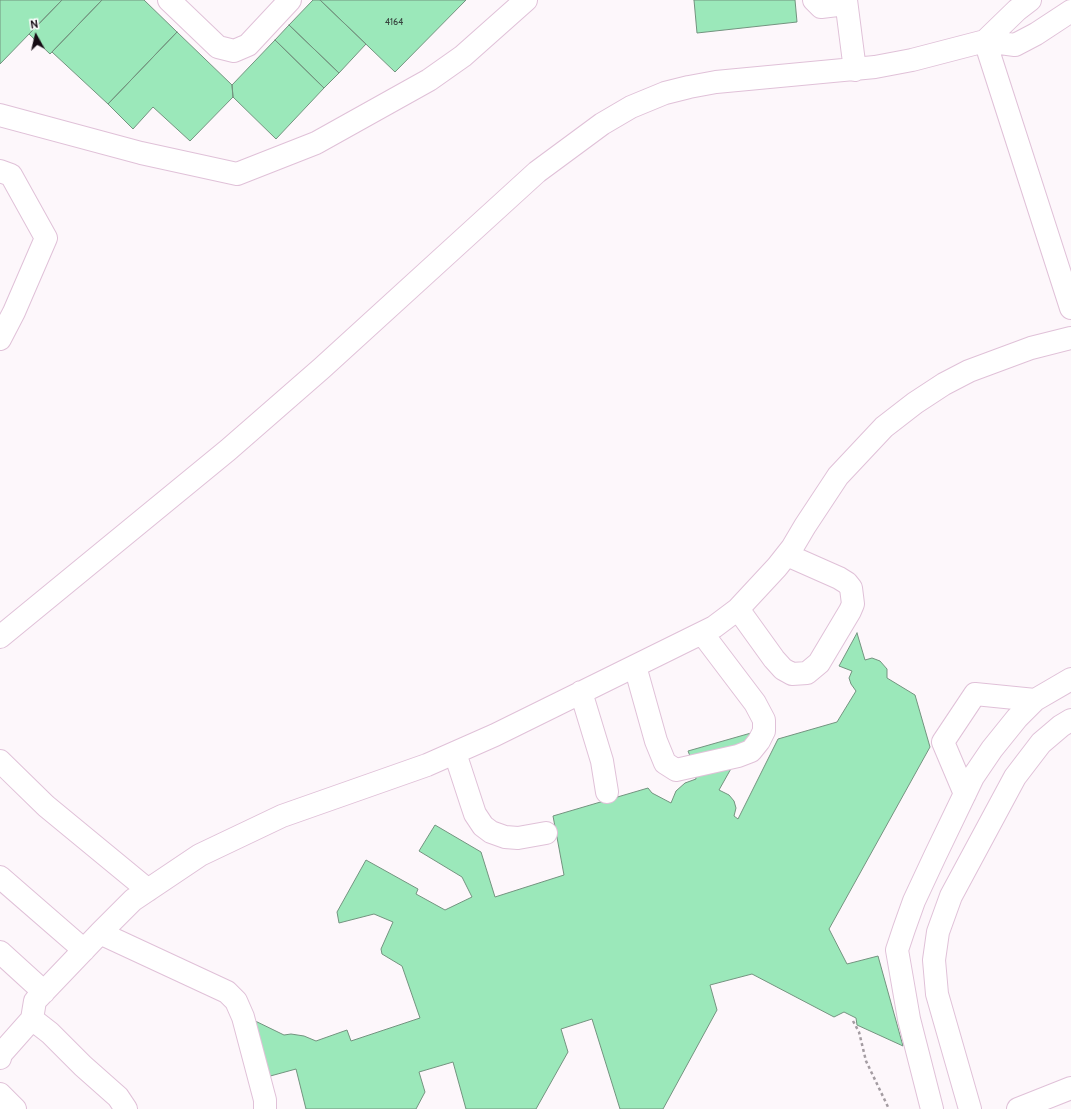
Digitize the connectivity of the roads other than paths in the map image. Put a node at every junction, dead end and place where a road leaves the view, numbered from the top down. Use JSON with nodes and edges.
{"nodes":[{"id":1,"x":169,"y":0,"type":"edge"},
{"id":2,"x":290,"y":0,"type":"edge"},
{"id":3,"x":526,"y":0,"type":"edge"},
{"id":4,"x":814,"y":0,"type":"edge"},
{"id":5,"x":1030,"y":0,"type":"edge"},
{"id":6,"x":846,"y":2,"type":"edge"},
{"id":7,"x":1071,"y":11,"type":"edge"},
{"id":8,"x":985,"y":41,"type":"junction"},
{"id":9,"x":855,"y":70,"type":"junction"},
{"id":10,"x":0,"y":115,"type":"edge"},
{"id":11,"x":0,"y":171,"type":"edge"},
{"id":12,"x":1071,"y":308,"type":"edge"},
{"id":13,"x":1071,"y":338,"type":"edge"},
{"id":14,"x":0,"y":339,"type":"edge"},
{"id":15,"x":787,"y":555,"type":"junction"},
{"id":16,"x":738,"y":609,"type":"junction"},
{"id":17,"x":702,"y":633,"type":"junction"},
{"id":18,"x":0,"y":637,"type":"edge"},
{"id":19,"x":635,"y":666,"type":"junction"},
{"id":20,"x":1071,"y":679,"type":"edge"},
{"id":21,"x":581,"y":692,"type":"junction"},
{"id":22,"x":1036,"y":700,"type":"junction"},
{"id":23,"x":1071,"y":720,"type":"edge"},
{"id":24,"x":455,"y":753,"type":"junction"},
{"id":25,"x":0,"y":760,"type":"edge"},
{"id":26,"x":607,"y":792,"type":"dead end"},
{"id":27,"x":965,"y":794,"type":"junction"},
{"id":28,"x":546,"y":833,"type":"dead end"},
{"id":29,"x":0,"y":877,"type":"edge"},
{"id":30,"x":148,"y":890,"type":"junction"},
{"id":31,"x":100,"y":933,"type":"junction"},
{"id":32,"x":84,"y":950,"type":"junction"},
{"id":33,"x":0,"y":952,"type":"edge"},
{"id":34,"x":44,"y":992,"type":"junction"},
{"id":35,"x":32,"y":1019,"type":"junction"},
{"id":36,"x":0,"y":1058,"type":"edge"},
{"id":37,"x":1071,"y":1088,"type":"edge"},
{"id":38,"x":0,"y":1094,"type":"edge"},
{"id":39,"x":15,"y":1109,"type":"edge"},
{"id":40,"x":126,"y":1109,"type":"edge"},
{"id":41,"x":265,"y":1109,"type":"edge"},
{"id":42,"x":932,"y":1109,"type":"edge"},
{"id":43,"x":970,"y":1109,"type":"edge"},
{"id":44,"x":1018,"y":1109,"type":"edge"}],
"edges":[{"from":1,"to":2,"type":"lane"},
{"from":3,"to":10,"type":"lane"},
{"from":4,"to":6,"type":"lane"},
{"from":5,"to":8,"type":"lane"},
{"from":6,"to":9,"type":"lane"},
{"from":7,"to":8,"type":"lane"},
{"from":8,"to":9,"type":"lane"},
{"from":8,"to":12,"type":"lane"},
{"from":9,"to":18,"type":"lane"},
{"from":11,"to":14,"type":"lane"},
{"from":13,"to":15,"type":"lane"},
{"from":15,"to":16,"type":"lane"},
{"from":15,"to":16,"type":"lane"},
{"from":16,"to":17,"type":"lane"},
{"from":17,"to":19,"type":"lane"},
{"from":17,"to":19,"type":"lane"},
{"from":19,"to":21,"type":"lane"},
{"from":20,"to":22,"type":"lane"},
{"from":21,"to":24,"type":"lane"},
{"from":21,"to":26,"type":"lane"},
{"from":22,"to":27,"type":"lane"},
{"from":22,"to":27,"type":"lane"},
{"from":23,"to":43,"type":"lane"},
{"from":24,"to":28,"type":"lane"},
{"from":24,"to":30,"type":"lane"},
{"from":25,"to":30,"type":"lane"},
{"from":27,"to":42,"type":"lane"},
{"from":29,"to":32,"type":"lane"},
{"from":30,"to":31,"type":"lane"},
{"from":31,"to":32,"type":"lane"},
{"from":31,"to":41,"type":"lane"},
{"from":32,"to":34,"type":"lane"},
{"from":33,"to":34,"type":"lane"},
{"from":34,"to":35,"type":"lane"},
{"from":35,"to":36,"type":"lane"},
{"from":35,"to":40,"type":"lane"},
{"from":37,"to":44,"type":"lane"},
{"from":38,"to":39,"type":"lane"}]}
